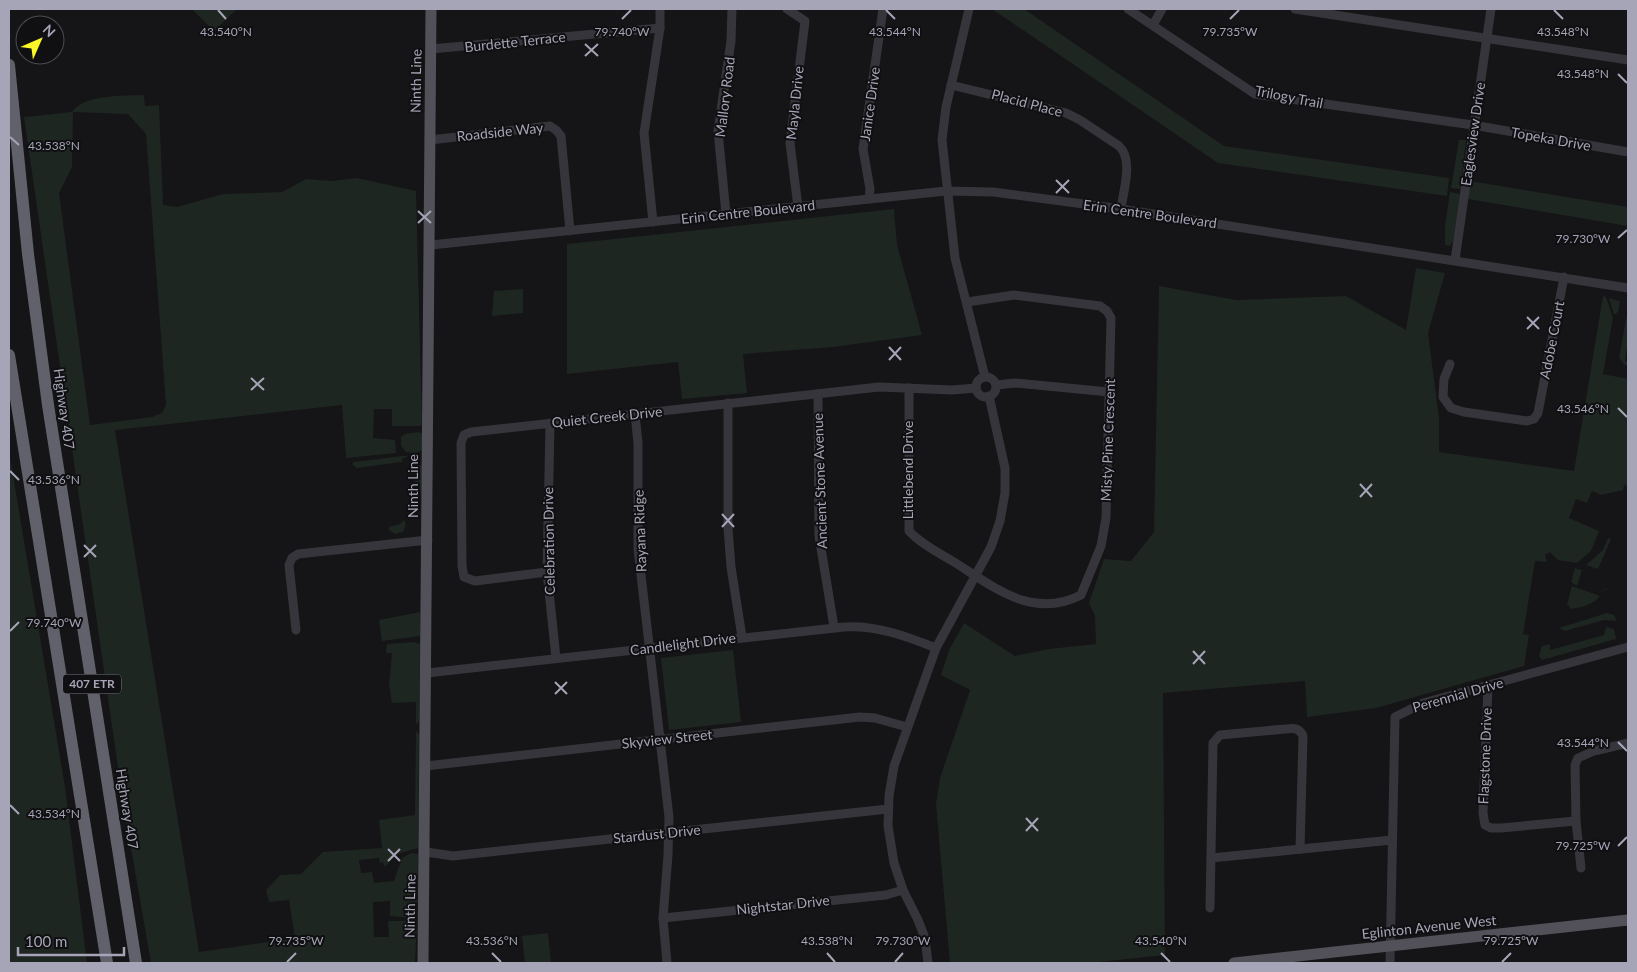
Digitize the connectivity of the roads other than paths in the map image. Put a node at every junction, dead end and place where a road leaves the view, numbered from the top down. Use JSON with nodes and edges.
{"nodes":[{"id":1,"x":431,"y":9,"type":"edge"},
{"id":2,"x":660,"y":9,"type":"edge"},
{"id":3,"x":732,"y":9,"type":"edge"},
{"id":4,"x":786,"y":9,"type":"edge"},
{"id":5,"x":883,"y":9,"type":"edge"},
{"id":6,"x":968,"y":9,"type":"edge"},
{"id":7,"x":1128,"y":9,"type":"edge"},
{"id":8,"x":1162,"y":9,"type":"edge"},
{"id":9,"x":1295,"y":9,"type":"edge"},
{"id":10,"x":1491,"y":9,"type":"edge"},
{"id":11,"x":1153,"y":25,"type":"junction"},
{"id":12,"x":660,"y":28,"type":"junction"},
{"id":13,"x":1487,"y":37,"type":"junction"},
{"id":14,"x":431,"y":49,"type":"junction"},
{"id":15,"x":1628,"y":60,"type":"edge"},
{"id":16,"x":9,"y":65,"type":"edge"},
{"id":17,"x":951,"y":84,"type":"junction"},
{"id":18,"x":1473,"y":125,"type":"junction"},
{"id":19,"x":430,"y":140,"type":"junction"},
{"id":20,"x":1628,"y":152,"type":"edge"},
{"id":21,"x":946,"y":191,"type":"junction"},
{"id":22,"x":869,"y":199,"type":"junction"},
{"id":23,"x":798,"y":207,"type":"junction"},
{"id":24,"x":1121,"y":209,"type":"junction"},
{"id":25,"x":726,"y":214,"type":"junction"},
{"id":26,"x":653,"y":222,"type":"junction"},
{"id":27,"x":570,"y":231,"type":"junction"},
{"id":28,"x":431,"y":245,"type":"junction"},
{"id":29,"x":1455,"y":260,"type":"junction"},
{"id":30,"x":1564,"y":277,"type":"junction"},
{"id":31,"x":1628,"y":288,"type":"edge"},
{"id":32,"x":967,"y":302,"type":"junction"},
{"id":33,"x":9,"y":355,"type":"edge"},
{"id":34,"x":1450,"y":364,"type":"dead end"},
{"id":35,"x":985,"y":377,"type":"junction"},
{"id":36,"x":998,"y":385,"type":"junction"},
{"id":37,"x":909,"y":388,"type":"junction"},
{"id":38,"x":976,"y":388,"type":"junction"},
{"id":39,"x":1109,"y":392,"type":"junction"},
{"id":40,"x":818,"y":394,"type":"junction"},
{"id":41,"x":989,"y":396,"type":"junction"},
{"id":42,"x":728,"y":403,"type":"junction"},
{"id":43,"x":635,"y":414,"type":"junction"},
{"id":44,"x":550,"y":424,"type":"junction"},
{"id":45,"x":428,"y":540,"type":"junction"},
{"id":46,"x":547,"y":572,"type":"junction"},
{"id":47,"x":976,"y":576,"type":"junction"},
{"id":48,"x":834,"y":627,"type":"junction"},
{"id":49,"x":296,"y":630,"type":"dead end"},
{"id":50,"x":742,"y":637,"type":"junction"},
{"id":51,"x":650,"y":648,"type":"junction"},
{"id":52,"x":936,"y":648,"type":"junction"},
{"id":53,"x":1628,"y":648,"type":"edge"},
{"id":54,"x":556,"y":658,"type":"junction"},
{"id":55,"x":427,"y":673,"type":"junction"},
{"id":56,"x":1488,"y":686,"type":"junction"},
{"id":57,"x":907,"y":726,"type":"junction"},
{"id":58,"x":660,"y":740,"type":"junction"},
{"id":59,"x":1628,"y":743,"type":"edge"},
{"id":60,"x":426,"y":766,"type":"junction"},
{"id":61,"x":888,"y":809,"type":"junction"},
{"id":62,"x":1576,"y":821,"type":"junction"},
{"id":63,"x":669,"y":833,"type":"junction"},
{"id":64,"x":1392,"y":840,"type":"junction"},
{"id":65,"x":1300,"y":849,"type":"junction"},
{"id":66,"x":426,"y":852,"type":"junction"},
{"id":67,"x":1211,"y":858,"type":"junction"},
{"id":68,"x":1582,"y":868,"type":"dead end"},
{"id":69,"x":903,"y":890,"type":"junction"},
{"id":70,"x":1210,"y":908,"type":"dead end"},
{"id":71,"x":662,"y":918,"type":"junction"},
{"id":72,"x":1628,"y":920,"type":"edge"},
{"id":73,"x":1390,"y":946,"type":"junction"},
{"id":74,"x":106,"y":961,"type":"edge"},
{"id":75,"x":136,"y":963,"type":"edge"},
{"id":76,"x":424,"y":963,"type":"edge"},
{"id":77,"x":667,"y":963,"type":"edge"},
{"id":78,"x":928,"y":963,"type":"edge"},
{"id":79,"x":1234,"y":963,"type":"edge"},
{"id":80,"x":1390,"y":963,"type":"edge"}],
"edges":[{"from":1,"to":14,"type":"main road","name":"Ninth Line"},
{"from":2,"to":12,"type":"street"},
{"from":3,"to":25,"type":"street","name":"Mallory Road"},
{"from":4,"to":23,"type":"street","name":"Mayla Drive"},
{"from":5,"to":22,"type":"street","name":"Janice Drive"},
{"from":6,"to":17,"type":"street"},
{"from":7,"to":11,"type":"street","name":"Trilogy Trail"},
{"from":8,"to":11,"type":"street"},
{"from":9,"to":13,"type":"street"},
{"from":10,"to":13,"type":"street","name":"Eaglesview Drive"},
{"from":11,"to":18,"type":"street","name":"Trilogy Trail"},
{"from":12,"to":14,"type":"street","name":"Burdette Terrace"},
{"from":12,"to":26,"type":"street"},
{"from":13,"to":15,"type":"street"},
{"from":13,"to":18,"type":"street","name":"Eaglesview Drive"},
{"from":14,"to":19,"type":"main road","name":"Ninth Line"},
{"from":16,"to":75,"type":"highway","name":"Highway 407","number":"407 ETR"},
{"from":17,"to":21,"type":"street"},
{"from":17,"to":24,"type":"street","name":"Placid Place"},
{"from":18,"to":20,"type":"street","name":"Topeka Drive"},
{"from":18,"to":29,"type":"street","name":"Eaglesview Drive"},
{"from":19,"to":27,"type":"street","name":"Roadside Way"},
{"from":19,"to":28,"type":"main road","name":"Ninth Line"},
{"from":21,"to":22,"type":"street","name":"Erin Centre Boulevard"},
{"from":21,"to":24,"type":"street","name":"Erin Centre Boulevard"},
{"from":21,"to":32,"type":"street"},
{"from":22,"to":23,"type":"street","name":"Erin Centre Boulevard"},
{"from":23,"to":25,"type":"street","name":"Erin Centre Boulevard"},
{"from":24,"to":29,"type":"street","name":"Erin Centre Boulevard"},
{"from":25,"to":26,"type":"street","name":"Erin Centre Boulevard"},
{"from":26,"to":27,"type":"street","name":"Erin Centre Boulevard"},
{"from":27,"to":28,"type":"street","name":"Erin Centre Boulevard"},
{"from":28,"to":45,"type":"main road","name":"Ninth Line"},
{"from":29,"to":30,"type":"street","name":"Erin Centre Boulevard"},
{"from":30,"to":31,"type":"street","name":"Erin Centre Boulevard"},
{"from":30,"to":34,"type":"street","name":"Adobe Court"},
{"from":32,"to":35,"type":"street"},
{"from":32,"to":39,"type":"street","name":"Misty Pine Crescent"},
{"from":33,"to":74,"type":"highway","number":"407 ETR"},
{"from":35,"to":36,"type":"street"},
{"from":35,"to":38,"type":"street"},
{"from":36,"to":39,"type":"street"},
{"from":36,"to":41,"type":"street"},
{"from":37,"to":38,"type":"street","name":"Quiet Creek Drive"},
{"from":37,"to":40,"type":"street","name":"Quiet Creek Drive"},
{"from":37,"to":47,"type":"street","name":"Littlebend Drive"},
{"from":38,"to":41,"type":"street"},
{"from":39,"to":47,"type":"street","name":"Misty Pine Crescent"},
{"from":40,"to":42,"type":"street","name":"Quiet Creek Drive"},
{"from":40,"to":48,"type":"street","name":"Ancient Stone Avenue"},
{"from":41,"to":47,"type":"street"},
{"from":42,"to":43,"type":"street","name":"Quiet Creek Drive"},
{"from":42,"to":50,"type":"street"},
{"from":43,"to":44,"type":"street","name":"Quiet Creek Drive"},
{"from":43,"to":51,"type":"street","name":"Rayana Ridge"},
{"from":44,"to":46,"type":"street","name":"Celebration Drive"},
{"from":44,"to":46,"type":"street","name":"Quiet Creek Drive"},
{"from":45,"to":49,"type":"street"},
{"from":45,"to":55,"type":"main road","name":"Ninth Line"},
{"from":46,"to":54,"type":"street","name":"Celebration Drive"},
{"from":47,"to":52,"type":"street"},
{"from":48,"to":50,"type":"street","name":"Candlelight Drive"},
{"from":48,"to":52,"type":"street","name":"Candlelight Drive"},
{"from":50,"to":51,"type":"street","name":"Candlelight Drive"},
{"from":51,"to":54,"type":"street","name":"Candlelight Drive"},
{"from":51,"to":58,"type":"street","name":"Rayana Ridge"},
{"from":52,"to":57,"type":"street"},
{"from":53,"to":56,"type":"street","name":"Perennial Drive"},
{"from":54,"to":55,"type":"street","name":"Candlelight Drive"},
{"from":55,"to":60,"type":"main road","name":"Ninth Line"},
{"from":56,"to":62,"type":"street","name":"Flagstone Drive"},
{"from":56,"to":64,"type":"street","name":"Perennial Drive"},
{"from":57,"to":58,"type":"street","name":"Skyview Street"},
{"from":57,"to":61,"type":"street"},
{"from":58,"to":60,"type":"street","name":"Skyview Street"},
{"from":58,"to":63,"type":"street","name":"Rayana Ridge"},
{"from":59,"to":62,"type":"street"},
{"from":60,"to":66,"type":"main road","name":"Ninth Line"},
{"from":61,"to":63,"type":"street","name":"Stardust Drive"},
{"from":61,"to":69,"type":"street"},
{"from":62,"to":68,"type":"street"},
{"from":63,"to":66,"type":"street","name":"Stardust Drive"},
{"from":63,"to":71,"type":"street","name":"Rayana Ridge"},
{"from":64,"to":65,"type":"street"},
{"from":64,"to":73,"type":"street","name":"Perennial Drive"},
{"from":65,"to":67,"type":"street"},
{"from":65,"to":67,"type":"street"},
{"from":66,"to":76,"type":"main road","name":"Ninth Line"},
{"from":67,"to":70,"type":"street"},
{"from":69,"to":71,"type":"street","name":"Nightstar Drive"},
{"from":69,"to":78,"type":"street"},
{"from":71,"to":77,"type":"street","name":"Rayana Ridge"},
{"from":72,"to":73,"type":"main road","name":"Eglinton Avenue West"},
{"from":73,"to":79,"type":"main road","name":"Eglinton Avenue West"},
{"from":73,"to":80,"type":"street","name":"Perennial Drive"}]}
